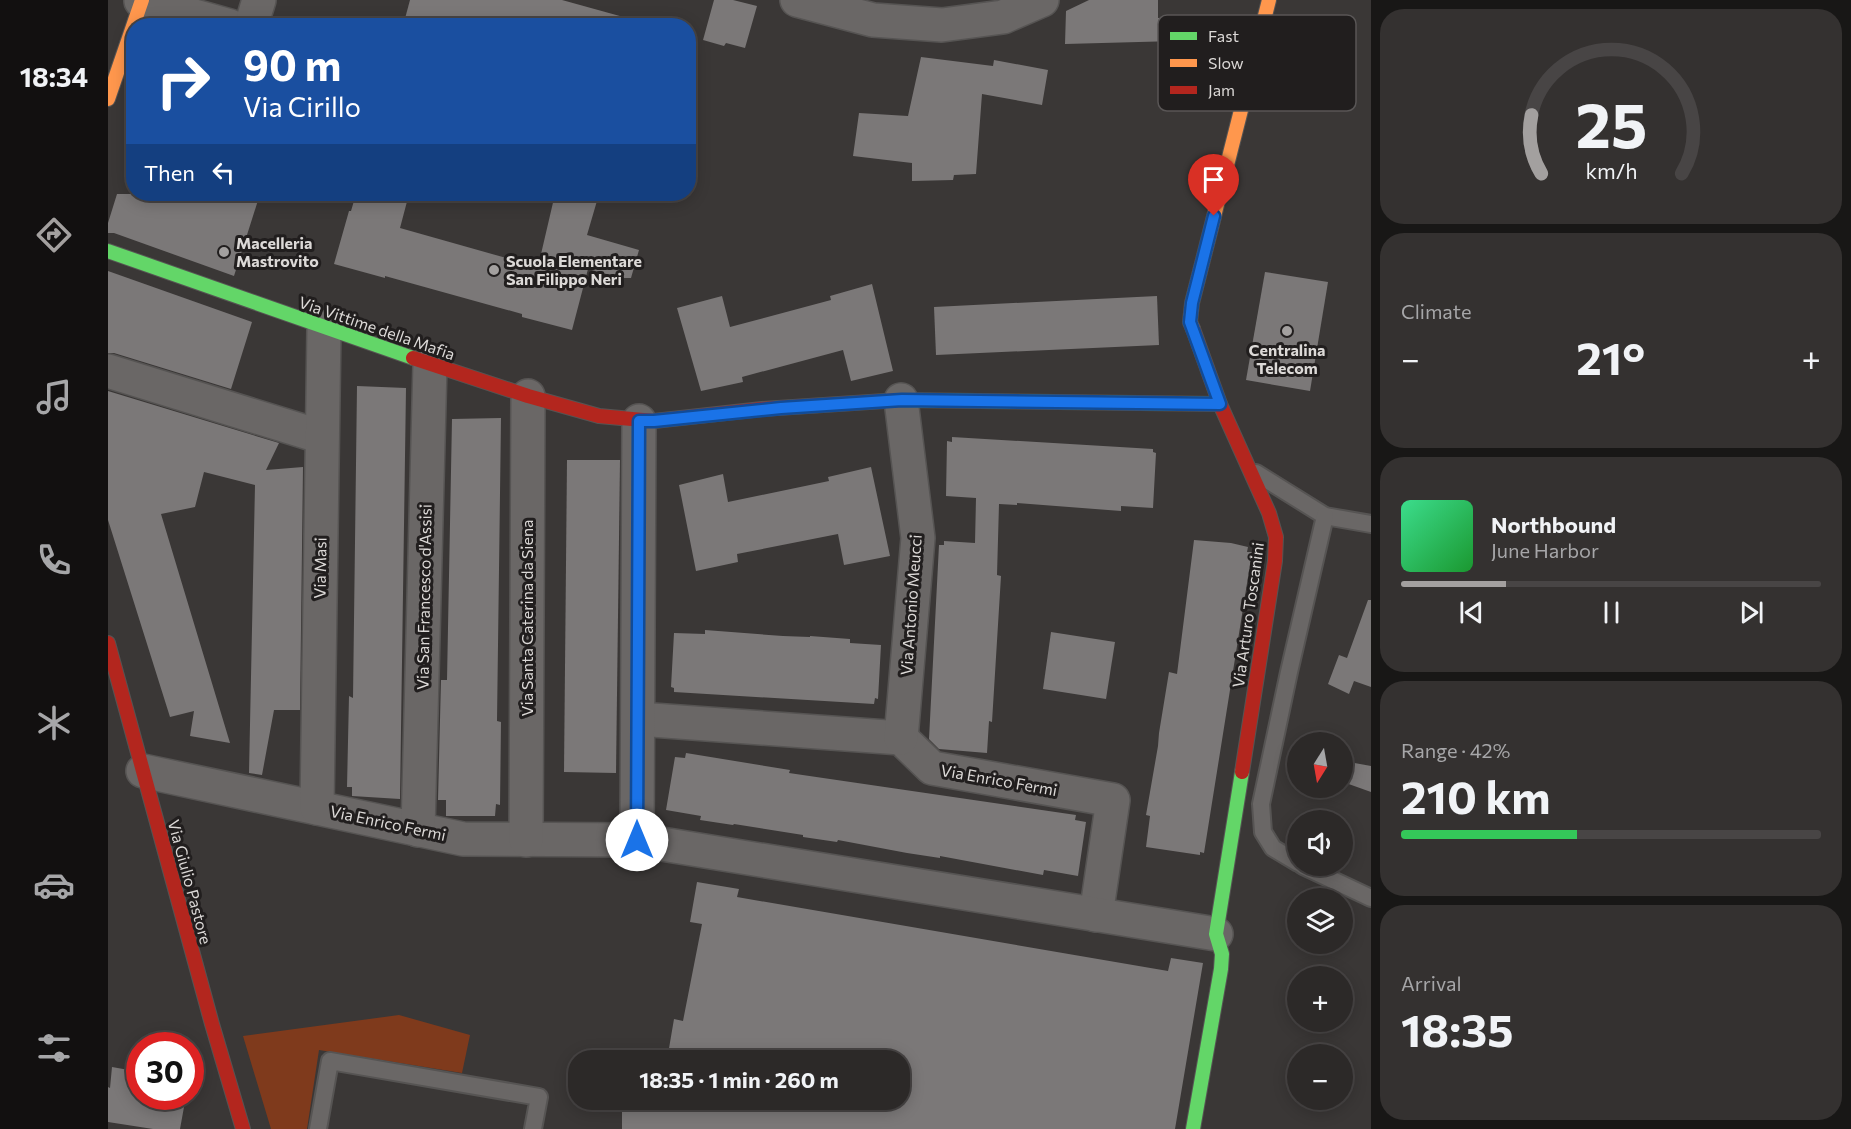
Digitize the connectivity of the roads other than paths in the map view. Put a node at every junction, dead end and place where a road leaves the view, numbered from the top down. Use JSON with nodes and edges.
{"nodes":[{"id":1,"x":141,"y":0,"type":"edge"},
{"id":2,"x":259,"y":0,"type":"edge"},
{"id":3,"x":797,"y":0,"type":"edge"},
{"id":4,"x":1042,"y":0,"type":"edge"},
{"id":5,"x":1269,"y":0,"type":"edge"},
{"id":6,"x":873,"y":10,"type":"edge"},
{"id":7,"x":1265,"y":15,"type":"edge"},
{"id":8,"x":135,"y":18,"type":"edge"},
{"id":9,"x":203,"y":18,"type":"edge"},
{"id":10,"x":253,"y":18,"type":"edge"},
{"id":11,"x":126,"y":45,"type":"edge"},
{"id":12,"x":108,"y":99,"type":"edge"},
{"id":13,"x":1241,"y":111,"type":"edge"},
{"id":14,"x":108,"y":251,"type":"edge"},
{"id":15,"x":324,"y":328,"type":"junction"},
{"id":16,"x":430,"y":364,"type":"junction"},
{"id":17,"x":108,"y":371,"type":"edge"},
{"id":18,"x":528,"y":396,"type":"junction"},
{"id":19,"x":902,"y":400,"type":"junction"},
{"id":20,"x":1220,"y":404,"type":"junction"},
{"id":21,"x":639,"y":421,"type":"junction"},
{"id":22,"x":322,"y":438,"type":"junction"},
{"id":23,"x":1248,"y":468,"type":"junction"},
{"id":24,"x":1325,"y":516,"type":"junction"},
{"id":25,"x":1371,"y":524,"type":"edge"},
{"id":26,"x":108,"y":643,"type":"edge"},
{"id":27,"x":638,"y":719,"type":"junction"},
{"id":28,"x":901,"y":738,"type":"junction"},
{"id":29,"x":143,"y":771,"type":"junction"},
{"id":30,"x":317,"y":808,"type":"junction"},
{"id":31,"x":418,"y":830,"type":"junction"},
{"id":32,"x":526,"y":840,"type":"junction"},
{"id":33,"x":637,"y":840,"type":"junction"},
{"id":34,"x":1287,"y":856,"type":"edge"},
{"id":35,"x":1324,"y":876,"type":"edge"},
{"id":36,"x":1371,"y":898,"type":"edge"},
{"id":37,"x":1096,"y":915,"type":"junction"},
{"id":38,"x":1216,"y":934,"type":"junction"},
{"id":39,"x":243,"y":1129,"type":"edge"},
{"id":40,"x":318,"y":1129,"type":"edge"},
{"id":41,"x":533,"y":1129,"type":"edge"},
{"id":42,"x":1193,"y":1129,"type":"edge"}],
"edges":[{"from":1,"to":8,"type":"street"},
{"from":1,"to":9,"type":"street"},
{"from":2,"to":10,"type":"street"},
{"from":3,"to":6,"type":"street"},
{"from":4,"to":6,"type":"street"},
{"from":5,"to":7,"type":"street","name":"Via Arturo Toscanini"},
{"from":11,"to":12,"type":"street"},
{"from":13,"to":20,"type":"street","name":"Via Arturo Toscanini"},
{"from":14,"to":15,"type":"street","name":"Via Vittime della Mafia"},
{"from":15,"to":16,"type":"street","name":"Via Vittime della Mafia"},
{"from":15,"to":22,"type":"street","name":"Via Masi"},
{"from":16,"to":18,"type":"street","name":"Via Vittime della Mafia"},
{"from":16,"to":31,"type":"street","name":"Via San Francesco d'Assisi"},
{"from":17,"to":22,"type":"street"},
{"from":18,"to":21,"type":"street","name":"Via Vittime della Mafia"},
{"from":18,"to":32,"type":"street","name":"Via Santa Caterina da Siena"},
{"from":19,"to":20,"type":"street","name":"Via Vittime della Mafia"},
{"from":19,"to":21,"type":"street","name":"Via Vittime della Mafia"},
{"from":19,"to":28,"type":"street","name":"Via Antonio Meucci"},
{"from":20,"to":23,"type":"street","name":"Via Arturo Toscanini"},
{"from":21,"to":27,"type":"street"},
{"from":22,"to":30,"type":"street","name":"Via Masi"},
{"from":23,"to":24,"type":"lane"},
{"from":23,"to":38,"type":"street","name":"Via Arturo Toscanini"},
{"from":24,"to":25,"type":"lane"},
{"from":24,"to":34,"type":"lane"},
{"from":26,"to":29,"type":"street","name":"Via Giulio Pastore"},
{"from":27,"to":28,"type":"street"},
{"from":27,"to":33,"type":"street"},
{"from":28,"to":37,"type":"street","name":"Via Enrico Fermi"},
{"from":29,"to":30,"type":"street","name":"Via Enrico Fermi"},
{"from":29,"to":39,"type":"street","name":"Via Giulio Pastore"},
{"from":30,"to":31,"type":"street","name":"Via Enrico Fermi"},
{"from":31,"to":32,"type":"street","name":"Via Enrico Fermi"},
{"from":32,"to":33,"type":"street","name":"Via Enrico Fermi"},
{"from":33,"to":37,"type":"street","name":"Via Enrico Fermi"},
{"from":35,"to":36,"type":"lane"},
{"from":37,"to":38,"type":"street","name":"Via Enrico Fermi"},
{"from":38,"to":42,"type":"street","name":"Via Arturo Toscanini"},
{"from":40,"to":41,"type":"lane"}]}
